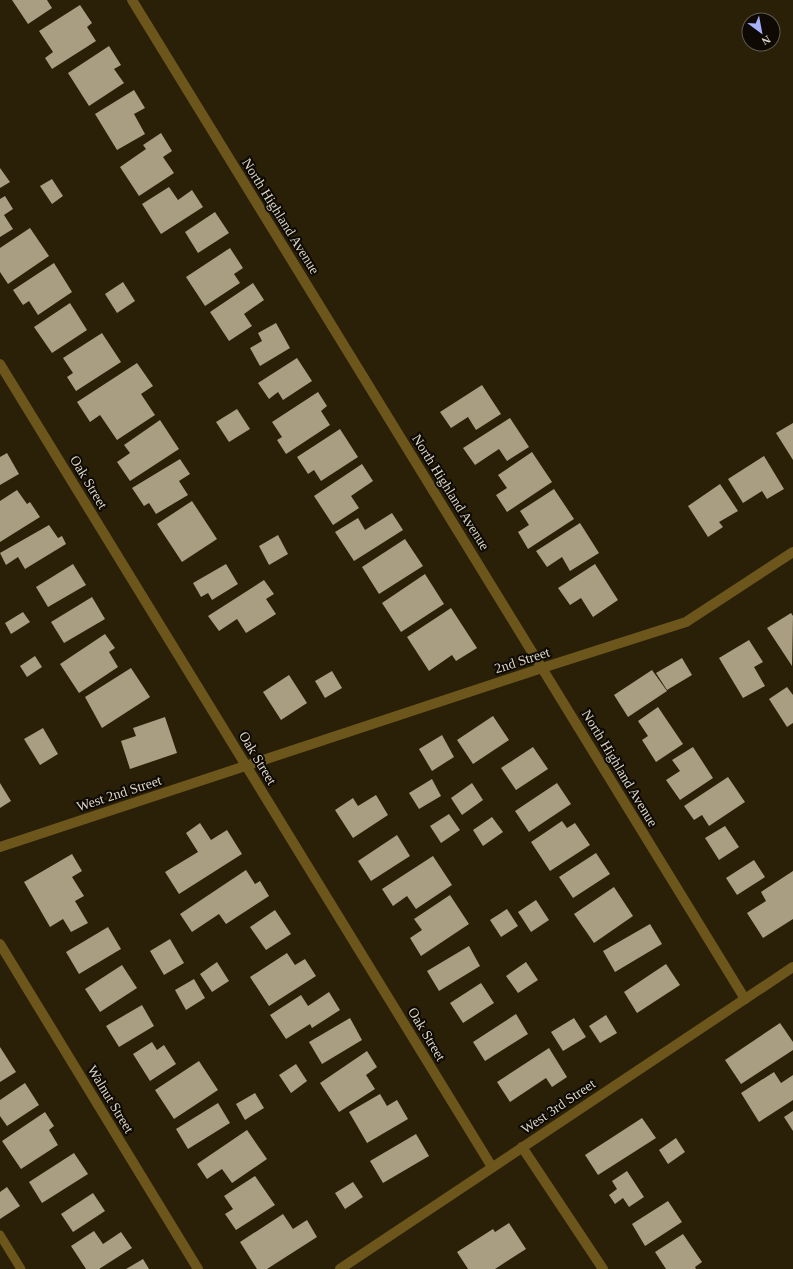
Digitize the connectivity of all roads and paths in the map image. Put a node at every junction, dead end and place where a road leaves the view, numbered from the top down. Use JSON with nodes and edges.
{"nodes":[{"id":1,"x":132,"y":0,"type":"edge"},
{"id":2,"x":0,"y":364,"type":"edge"},
{"id":3,"x":793,"y":552,"type":"edge"},
{"id":4,"x":542,"y":668,"type":"junction"},
{"id":5,"x":246,"y":766,"type":"junction"},
{"id":6,"x":0,"y":847,"type":"edge"},
{"id":7,"x":0,"y":944,"type":"edge"},
{"id":8,"x":793,"y":967,"type":"edge"},
{"id":9,"x":745,"y":999,"type":"junction"},
{"id":10,"x":522,"y":1147,"type":"junction"},
{"id":11,"x":492,"y":1167,"type":"junction"},
{"id":12,"x":0,"y":1235,"type":"edge"},
{"id":13,"x":21,"y":1269,"type":"edge"},
{"id":14,"x":198,"y":1269,"type":"edge"},
{"id":15,"x":340,"y":1269,"type":"edge"},
{"id":16,"x":603,"y":1269,"type":"edge"}],
"edges":[{"from":1,"to":4,"type":"street","name":"North Highland Avenue"},
{"from":2,"to":5,"type":"street","name":"Oak Street"},
{"from":3,"to":4,"type":"street","name":"2nd Street"},
{"from":4,"to":5,"type":"street","name":"2nd Street"},
{"from":4,"to":9,"type":"street","name":"North Highland Avenue"},
{"from":5,"to":6,"type":"street","name":"West 2nd Street"},
{"from":5,"to":11,"type":"street","name":"Oak Street"},
{"from":7,"to":14,"type":"street","name":"Walnut Street"},
{"from":8,"to":9,"type":"street","name":"West 3rd Street"},
{"from":9,"to":10,"type":"street","name":"West 3rd Street"},
{"from":10,"to":11,"type":"street","name":"West 3rd Street"},
{"from":10,"to":16,"type":"street"},
{"from":11,"to":15,"type":"street","name":"West 3rd Street"},
{"from":12,"to":13,"type":"lane"}]}
